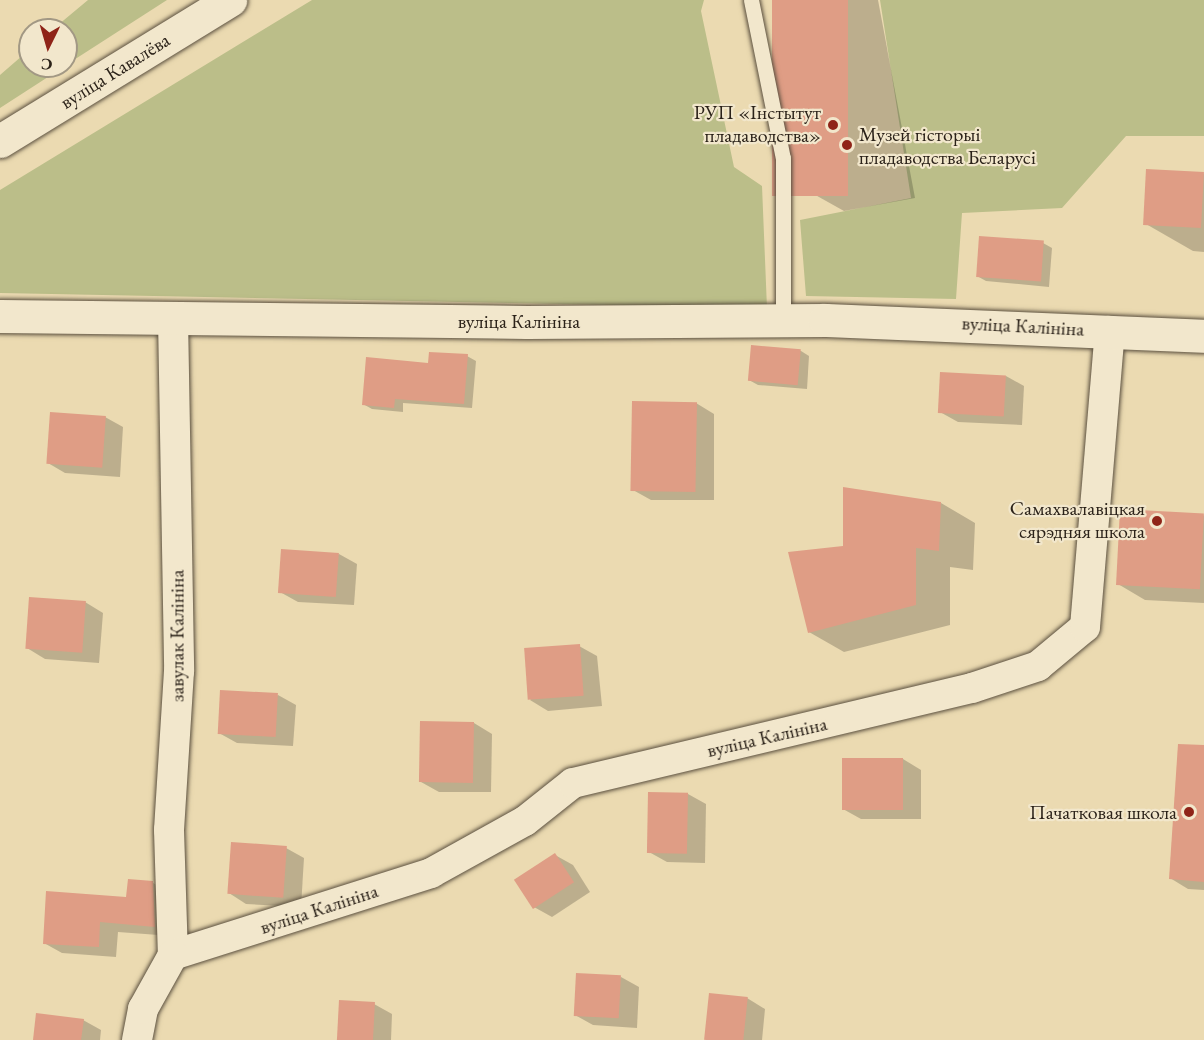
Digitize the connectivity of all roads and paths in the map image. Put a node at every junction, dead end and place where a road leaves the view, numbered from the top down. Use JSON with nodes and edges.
{"nodes":[{"id":1,"x":230,"y":0,"type":"edge"},
{"id":2,"x":751,"y":0,"type":"edge"},
{"id":3,"x":0,"y":141,"type":"edge"},
{"id":4,"x":0,"y":316,"type":"edge"},
{"id":5,"x":173,"y":317,"type":"junction"},
{"id":6,"x":783,"y":319,"type":"junction"},
{"id":7,"x":1110,"y":331,"type":"junction"},
{"id":8,"x":1204,"y":336,"type":"edge"},
{"id":9,"x":173,"y":956,"type":"junction"},
{"id":10,"x":137,"y":1040,"type":"edge"}],
"edges":[{"from":1,"to":3,"type":"street","name":"вуліца Кавалёва"},
{"from":2,"to":6,"type":"lane"},
{"from":4,"to":5,"type":"street","name":"вуліца Калініна"},
{"from":5,"to":6,"type":"street","name":"вуліца Калініна"},
{"from":5,"to":9,"type":"street","name":"завулак Калініна"},
{"from":6,"to":7,"type":"street","name":"вуліца Калініна"},
{"from":7,"to":8,"type":"street","name":"вуліца Калініна"},
{"from":7,"to":9,"type":"street","name":"вуліца Калініна"},
{"from":9,"to":10,"type":"street"}]}
